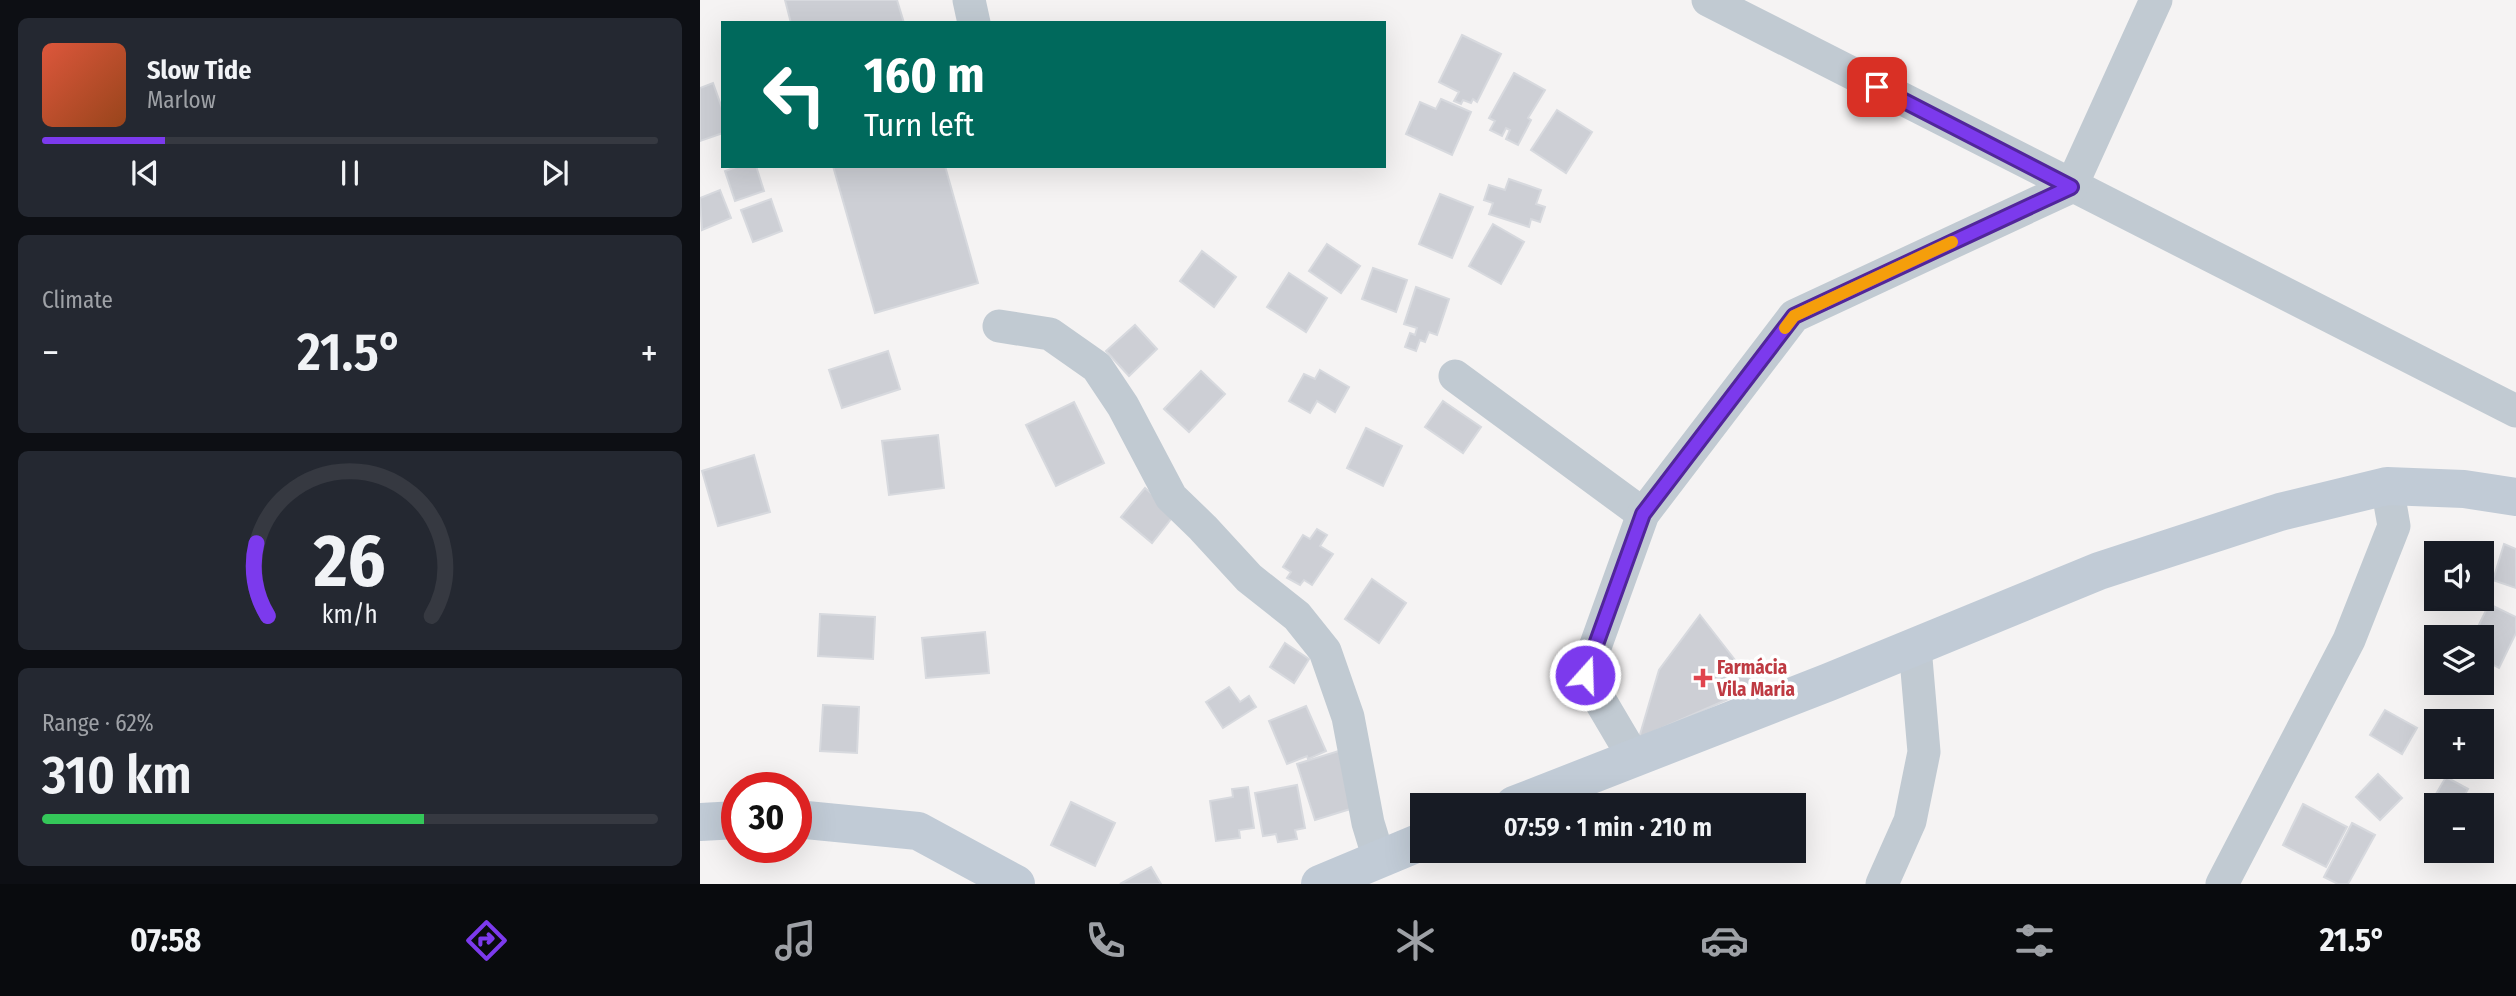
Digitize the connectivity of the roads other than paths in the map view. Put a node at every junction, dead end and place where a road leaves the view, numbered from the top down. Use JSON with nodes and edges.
{"nodes":[{"id":1,"x":969,"y":0,"type":"edge"},
{"id":2,"x":1707,"y":0,"type":"edge"},
{"id":3,"x":2156,"y":0,"type":"edge"},
{"id":4,"x":974,"y":21,"type":"edge"},
{"id":5,"x":2071,"y":187,"type":"junction"},
{"id":6,"x":999,"y":326,"type":"dead end"},
{"id":7,"x":1455,"y":376,"type":"dead end"},
{"id":8,"x":2516,"y":411,"type":"edge"},
{"id":9,"x":2387,"y":486,"type":"junction"},
{"id":10,"x":2516,"y":497,"type":"edge"},
{"id":11,"x":1643,"y":514,"type":"junction"},
{"id":12,"x":1914,"y":647,"type":"junction"},
{"id":13,"x":1634,"y":758,"type":"junction"},
{"id":14,"x":1545,"y":793,"type":"edge"},
{"id":15,"x":721,"y":821,"type":"edge"},
{"id":16,"x":812,"y":821,"type":"edge"},
{"id":17,"x":700,"y":822,"type":"edge"},
{"id":18,"x":1410,"y":846,"type":"edge"},
{"id":19,"x":1379,"y":859,"type":"junction"},
{"id":20,"x":1016,"y":884,"type":"edge"},
{"id":21,"x":1320,"y":884,"type":"edge"},
{"id":22,"x":1882,"y":884,"type":"edge"},
{"id":23,"x":2222,"y":884,"type":"edge"}],
"edges":[{"from":1,"to":4,"type":"street"},
{"from":2,"to":5,"type":"street"},
{"from":3,"to":5,"type":"street"},
{"from":5,"to":8,"type":"street"},
{"from":5,"to":11,"type":"street"},
{"from":6,"to":19,"type":"street"},
{"from":7,"to":11,"type":"street"},
{"from":9,"to":10,"type":"street"},
{"from":9,"to":12,"type":"street"},
{"from":9,"to":23,"type":"street"},
{"from":11,"to":13,"type":"street"},
{"from":12,"to":13,"type":"street"},
{"from":12,"to":22,"type":"street"},
{"from":13,"to":14,"type":"street"},
{"from":15,"to":17,"type":"street"},
{"from":16,"to":20,"type":"street"},
{"from":18,"to":19,"type":"street"},
{"from":19,"to":21,"type":"street"}]}
